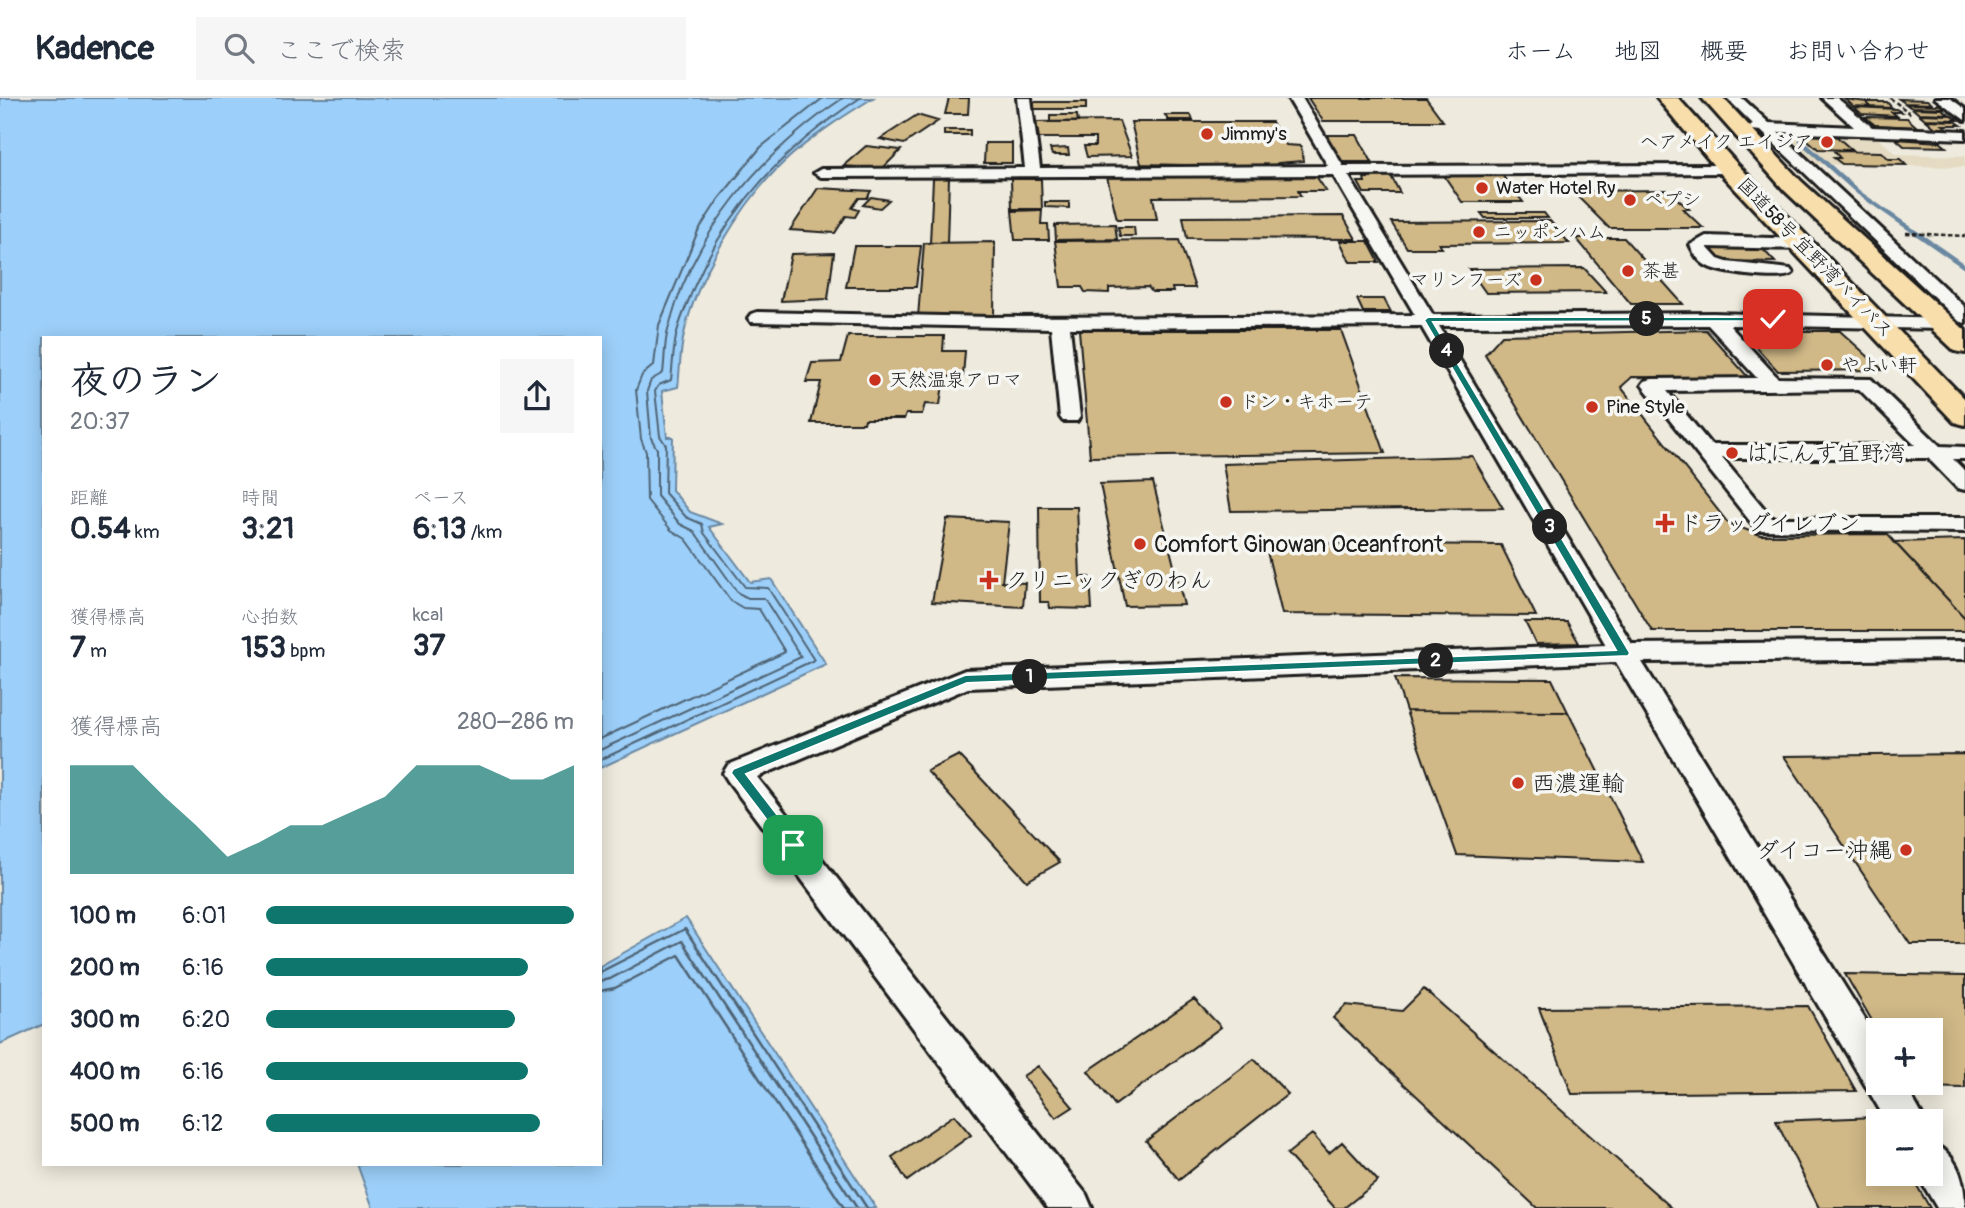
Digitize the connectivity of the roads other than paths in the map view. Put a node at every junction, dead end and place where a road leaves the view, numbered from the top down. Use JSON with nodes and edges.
{"nodes":[{"id":1,"x":1024,"y":98,"type":"edge"},
{"id":2,"x":1295,"y":98,"type":"edge"},
{"id":3,"x":1667,"y":98,"type":"edge"},
{"id":4,"x":1712,"y":98,"type":"edge"},
{"id":5,"x":1734,"y":98,"type":"edge"},
{"id":6,"x":1829,"y":98,"type":"edge"},
{"id":7,"x":1941,"y":98,"type":"edge"},
{"id":8,"x":1965,"y":116,"type":"edge"},
{"id":9,"x":1738,"y":127,"type":"junction"},
{"id":10,"x":1764,"y":127,"type":"junction"},
{"id":11,"x":1868,"y":131,"type":"junction"},
{"id":12,"x":1965,"y":135,"type":"edge"},
{"id":13,"x":1729,"y":169,"type":"junction"},
{"id":14,"x":1339,"y":171,"type":"junction"},
{"id":15,"x":1033,"y":172,"type":"junction"},
{"id":16,"x":821,"y":173,"type":"dead end"},
{"id":17,"x":1793,"y":186,"type":"junction"},
{"id":18,"x":1769,"y":244,"type":"junction"},
{"id":19,"x":1803,"y":244,"type":"junction"},
{"id":20,"x":757,"y":318,"type":"dead end"},
{"id":21,"x":1713,"y":319,"type":"junction"},
{"id":22,"x":1428,"y":320,"type":"junction"},
{"id":23,"x":1875,"y":320,"type":"junction"},
{"id":24,"x":1954,"y":320,"type":"edge"},
{"id":25,"x":1060,"y":323,"type":"junction"},
{"id":26,"x":1965,"y":345,"type":"edge"},
{"id":27,"x":1773,"y":384,"type":"junction"},
{"id":28,"x":1965,"y":416,"type":"edge"},
{"id":29,"x":1070,"y":417,"type":"dead end"},
{"id":30,"x":1705,"y":451,"type":"junction"},
{"id":31,"x":1934,"y":453,"type":"junction"},
{"id":32,"x":1965,"y":453,"type":"edge"},
{"id":33,"x":1965,"y":483,"type":"edge"},
{"id":34,"x":1965,"y":525,"type":"edge"},
{"id":35,"x":1965,"y":650,"type":"edge"},
{"id":36,"x":1624,"y":653,"type":"junction"},
{"id":37,"x":1866,"y":1053,"type":"edge"},
{"id":38,"x":1943,"y":1182,"type":"edge"},
{"id":39,"x":1072,"y":1208,"type":"edge"},
{"id":40,"x":1959,"y":1208,"type":"edge"}],
"edges":[{"from":1,"to":15,"type":"street"},
{"from":2,"to":14,"type":"street"},
{"from":3,"to":13,"type":"highway","name":"国道58号 宜野湾バイパス"},
{"from":4,"to":9,"type":"highway","name":"国道58号 宜野湾バイパス"},
{"from":5,"to":10,"type":"street"},
{"from":6,"to":11,"type":"street"},
{"from":7,"to":8,"type":"street"},
{"from":9,"to":10,"type":"street"},
{"from":9,"to":17,"type":"highway","name":"国道58号 宜野湾バイパス"},
{"from":10,"to":11,"type":"street"},
{"from":10,"to":24,"type":"street"},
{"from":11,"to":12,"type":"street"},
{"from":13,"to":14,"type":"street"},
{"from":13,"to":19,"type":"highway","name":"国道58号 宜野湾バイパス"},
{"from":14,"to":15,"type":"street"},
{"from":14,"to":22,"type":"street"},
{"from":15,"to":16,"type":"street"},
{"from":17,"to":23,"type":"highway"},
{"from":17,"to":24,"type":"highway","name":"国道58号 宜野湾バイパス"},
{"from":18,"to":18,"type":"street"},
{"from":18,"to":19,"type":"street"},
{"from":19,"to":23,"type":"highway","name":"国道58号 宜野湾バイパス"},
{"from":20,"to":25,"type":"street"},
{"from":21,"to":22,"type":"street"},
{"from":21,"to":23,"type":"street"},
{"from":21,"to":27,"type":"street"},
{"from":22,"to":25,"type":"street"},
{"from":22,"to":36,"type":"street"},
{"from":23,"to":24,"type":"street"},
{"from":23,"to":28,"type":"highway","name":"国道58号 宜野湾バイパス"},
{"from":24,"to":26,"type":"highway","name":"国道58号 宜野湾バイパス"},
{"from":25,"to":29,"type":"street"},
{"from":27,"to":30,"type":"street"},
{"from":27,"to":31,"type":"street"},
{"from":30,"to":31,"type":"street"},
{"from":30,"to":34,"type":"street"},
{"from":31,"to":32,"type":"street"},
{"from":31,"to":33,"type":"street"},
{"from":35,"to":36,"type":"street"},
{"from":36,"to":37,"type":"street"},
{"from":36,"to":39,"type":"street"},
{"from":38,"to":40,"type":"street"}]}
